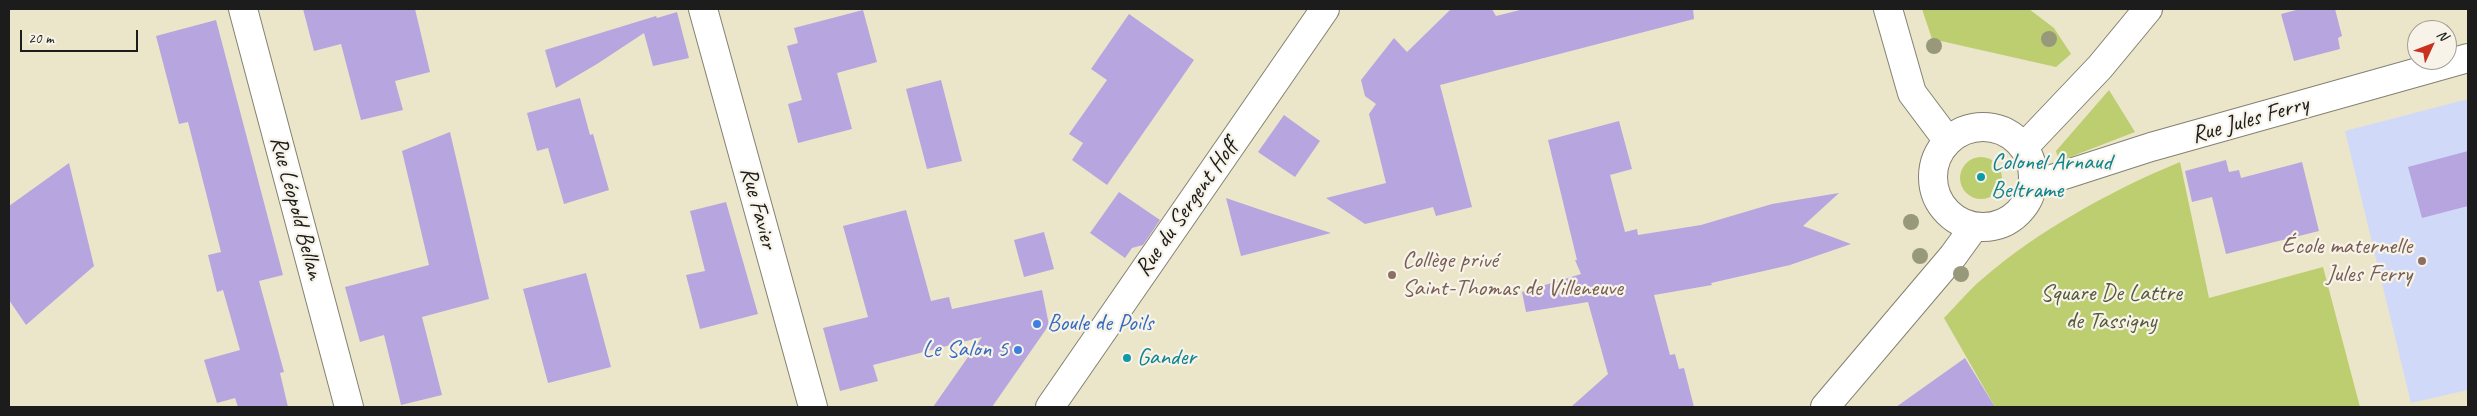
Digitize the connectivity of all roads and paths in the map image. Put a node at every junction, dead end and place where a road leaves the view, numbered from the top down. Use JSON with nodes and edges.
{"nodes":[{"id":1,"x":243,"y":9,"type":"edge"},
{"id":2,"x":703,"y":9,"type":"edge"},
{"id":3,"x":1325,"y":9,"type":"edge"},
{"id":4,"x":1888,"y":9,"type":"edge"},
{"id":5,"x":2148,"y":9,"type":"edge"},
{"id":6,"x":2468,"y":58,"type":"edge"},
{"id":7,"x":1948,"y":141,"type":"junction"},
{"id":8,"x":2024,"y":147,"type":"junction"},
{"id":9,"x":2033,"y":185,"type":"junction"},
{"id":10,"x":1974,"y":227,"type":"junction"},
{"id":11,"x":349,"y":407,"type":"edge"},
{"id":12,"x":812,"y":407,"type":"edge"},
{"id":13,"x":1050,"y":407,"type":"edge"},
{"id":14,"x":1825,"y":407,"type":"edge"}],
"edges":[{"from":1,"to":11,"type":"street","name":"Rue Léopold Bellan"},
{"from":2,"to":12,"type":"street","name":"Rue Favier"},
{"from":3,"to":13,"type":"street","name":"Rue du Sergent Hoff"},
{"from":4,"to":7,"type":"street"},
{"from":5,"to":8,"type":"street"},
{"from":6,"to":9,"type":"street","name":"Rue Jules Ferry"},
{"from":7,"to":8,"type":"street"},
{"from":7,"to":10,"type":"street"},
{"from":8,"to":9,"type":"street"},
{"from":9,"to":10,"type":"street"},
{"from":10,"to":14,"type":"street"}]}
